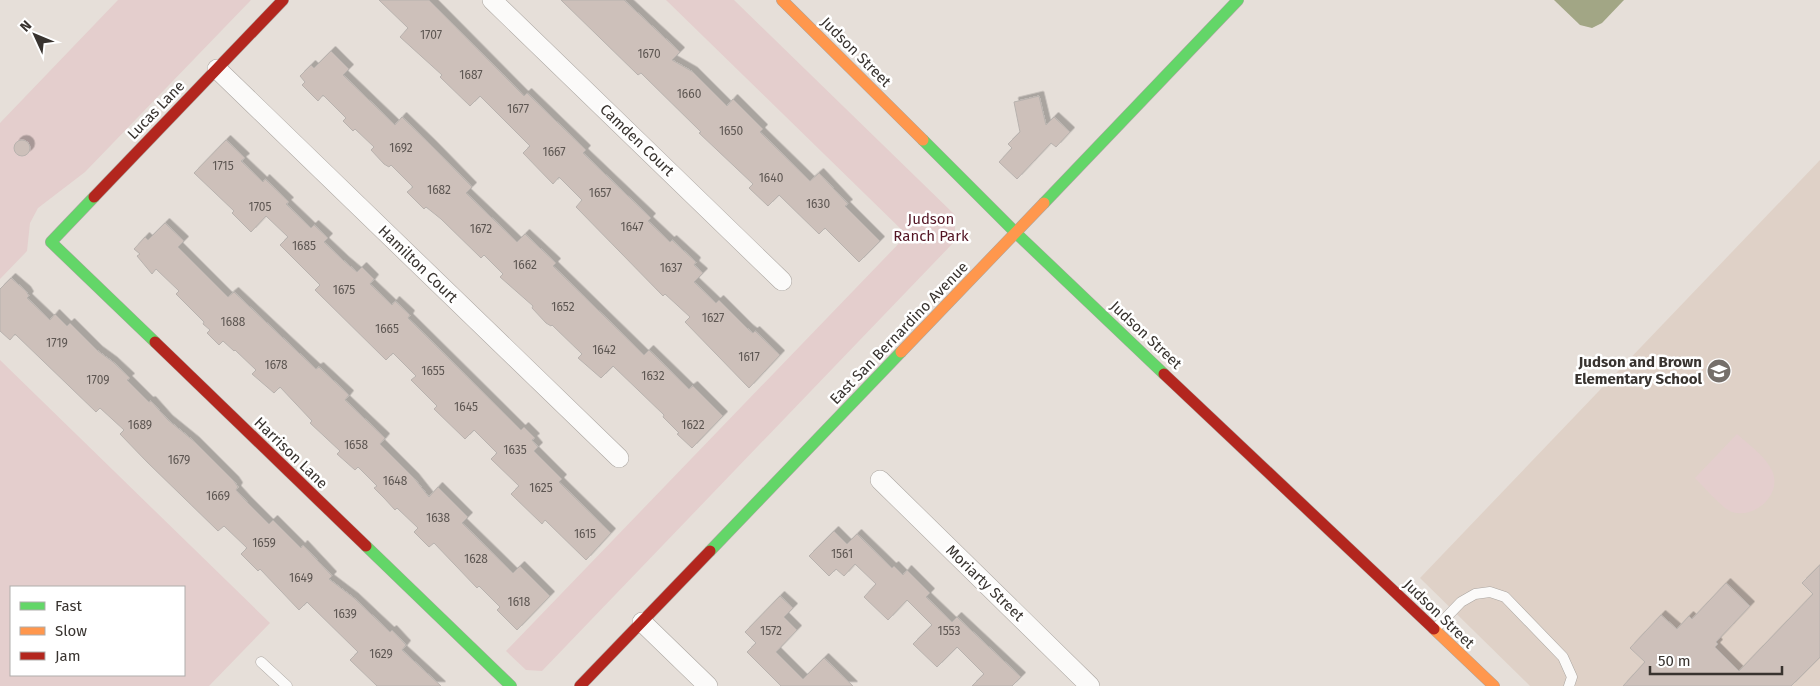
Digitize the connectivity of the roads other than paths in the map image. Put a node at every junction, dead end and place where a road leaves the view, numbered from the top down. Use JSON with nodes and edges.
{"nodes":[{"id":1,"x":283,"y":0,"type":"edge"},
{"id":2,"x":492,"y":0,"type":"edge"},
{"id":3,"x":782,"y":0,"type":"edge"},
{"id":4,"x":1238,"y":0,"type":"edge"},
{"id":5,"x":217,"y":69,"type":"junction"},
{"id":6,"x":1016,"y":233,"type":"junction"},
{"id":7,"x":51,"y":242,"type":"joint"},
{"id":8,"x":782,"y":281,"type":"dead end"},
{"id":9,"x":619,"y":458,"type":"dead end"},
{"id":10,"x":880,"y":480,"type":"dead end"},
{"id":11,"x":642,"y":622,"type":"junction"},
{"id":12,"x":1435,"y":630,"type":"junction"},
{"id":13,"x":261,"y":662,"type":"dead end"},
{"id":14,"x":287,"y":686,"type":"edge"},
{"id":15,"x":510,"y":686,"type":"edge"},
{"id":16,"x":580,"y":686,"type":"edge"},
{"id":17,"x":708,"y":686,"type":"edge"},
{"id":18,"x":1090,"y":686,"type":"edge"},
{"id":19,"x":1494,"y":686,"type":"edge"},
{"id":20,"x":1569,"y":686,"type":"edge"}],
"edges":[{"from":1,"to":5,"type":"street","name":"Lucas Lane"},
{"from":2,"to":8,"type":"street","name":"Camden Court"},
{"from":3,"to":6,"type":"street","name":"Judson Street"},
{"from":4,"to":6,"type":"street","name":"East San Bernardino Avenue"},
{"from":5,"to":7,"type":"street","name":"Lucas Lane"},
{"from":5,"to":9,"type":"street","name":"Hamilton Court"},
{"from":6,"to":11,"type":"street","name":"East San Bernardino Avenue"},
{"from":6,"to":12,"type":"street","name":"Judson Street"},
{"from":7,"to":15,"type":"street","name":"Harrison Lane"},
{"from":10,"to":18,"type":"street","name":"Moriarty Street"},
{"from":11,"to":16,"type":"street","name":"East San Bernardino Avenue"},
{"from":11,"to":17,"type":"street"},
{"from":12,"to":19,"type":"street","name":"Judson Street"},
{"from":12,"to":20,"type":"lane"},
{"from":13,"to":14,"type":"lane"}]}
